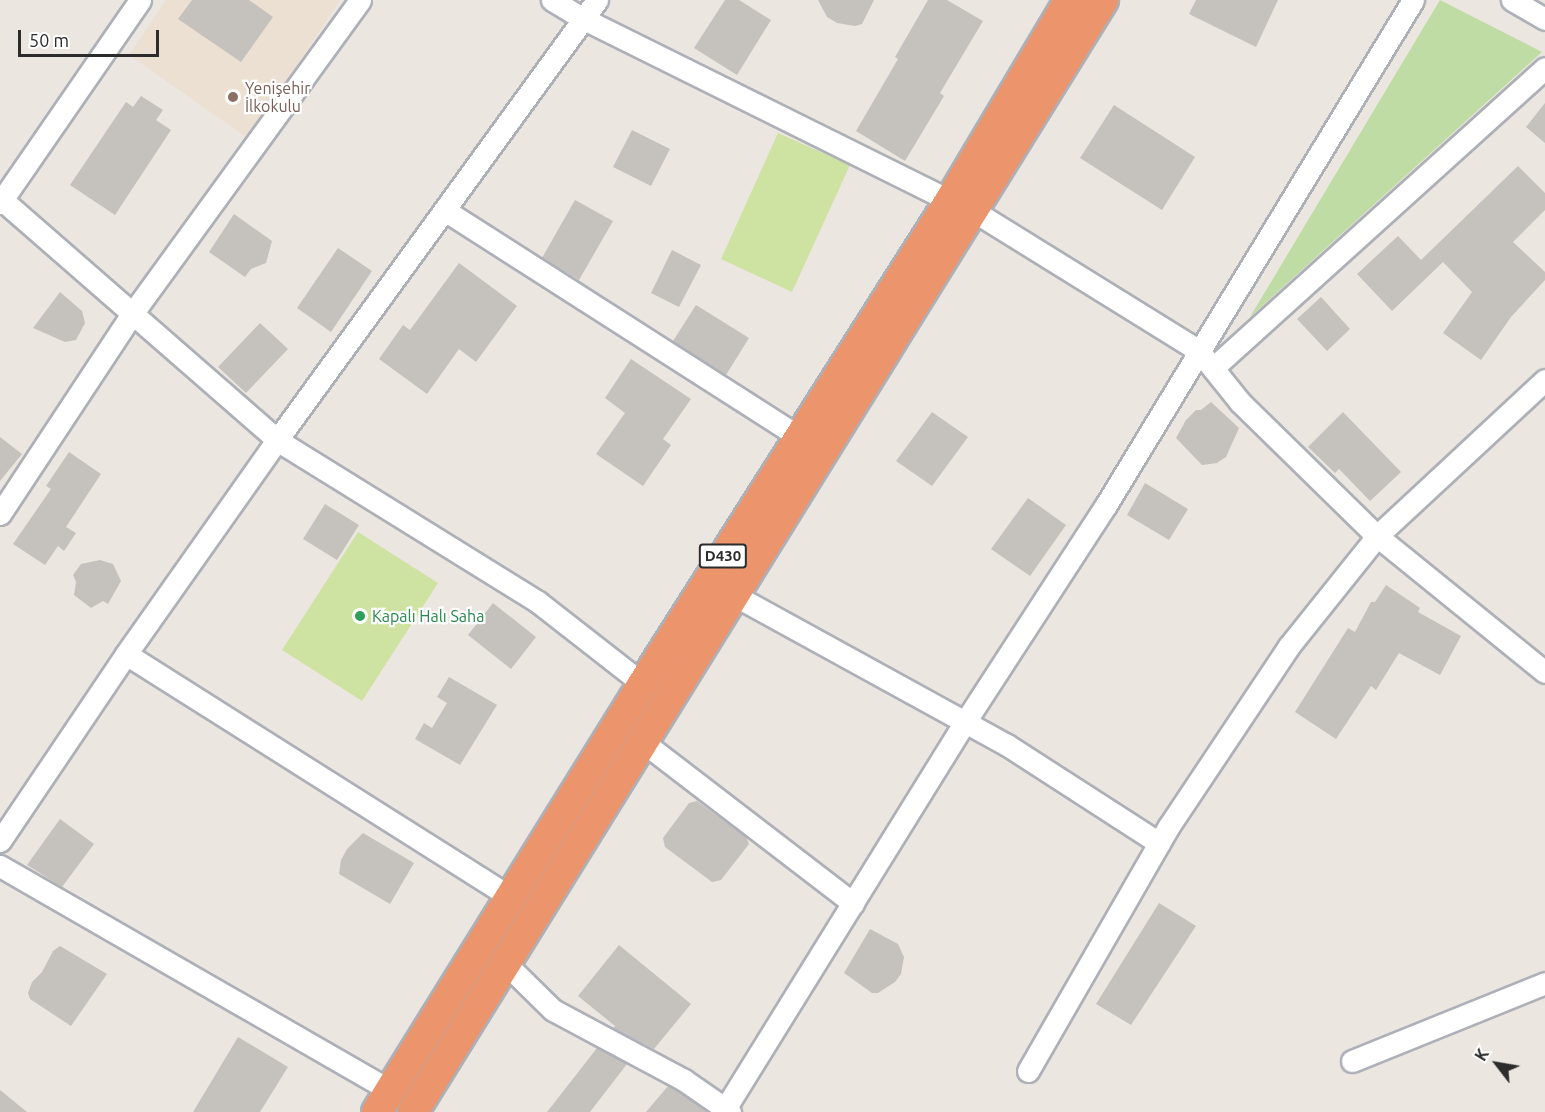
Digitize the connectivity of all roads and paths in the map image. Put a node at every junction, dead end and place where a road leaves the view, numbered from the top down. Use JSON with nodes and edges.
{"nodes":[{"id":1,"x":140,"y":0,"type":"edge"},
{"id":2,"x":360,"y":0,"type":"edge"},
{"id":3,"x":552,"y":0,"type":"edge"},
{"id":4,"x":597,"y":0,"type":"edge"},
{"id":5,"x":1070,"y":0,"type":"edge"},
{"id":6,"x":1102,"y":0,"type":"edge"},
{"id":7,"x":1413,"y":0,"type":"edge"},
{"id":8,"x":1512,"y":0,"type":"edge"},
{"id":9,"x":584,"y":19,"type":"junction"},
{"id":10,"x":1545,"y":19,"type":"edge"},
{"id":11,"x":1545,"y":68,"type":"edge"},
{"id":12,"x":1,"y":200,"type":"edge"},
{"id":13,"x":961,"y":206,"type":"junction"},
{"id":14,"x":446,"y":211,"type":"junction"},
{"id":15,"x":132,"y":314,"type":"junction"},
{"id":16,"x":1199,"y":351,"type":"junction"},
{"id":17,"x":1213,"y":368,"type":"junction"},
{"id":18,"x":1545,"y":380,"type":"edge"},
{"id":19,"x":799,"y":437,"type":"junction"},
{"id":20,"x":277,"y":440,"type":"junction"},
{"id":21,"x":0,"y":514,"type":"edge"},
{"id":22,"x":1377,"y":536,"type":"junction"},
{"id":23,"x":734,"y":595,"type":"junction"},
{"id":24,"x":126,"y":654,"type":"junction"},
{"id":25,"x":1545,"y":672,"type":"edge"},
{"id":26,"x":643,"y":684,"type":"junction"},
{"id":27,"x":965,"y":722,"type":"junction"},
{"id":28,"x":643,"y":742,"type":"junction"},
{"id":29,"x":0,"y":842,"type":"edge"},
{"id":30,"x":1159,"y":843,"type":"junction"},
{"id":31,"x":0,"y":866,"type":"edge"},
{"id":32,"x":510,"y":897,"type":"junction"},
{"id":33,"x":853,"y":903,"type":"junction"},
{"id":34,"x":505,"y":963,"type":"junction"},
{"id":35,"x":1545,"y":983,"type":"edge"},
{"id":36,"x":1352,"y":1061,"type":"dead end"},
{"id":37,"x":1028,"y":1071,"type":"dead end"},
{"id":38,"x":383,"y":1101,"type":"edge"},
{"id":39,"x":726,"y":1111,"type":"edge"},
{"id":40,"x":413,"y":1112,"type":"edge"}],
"edges":[{"from":1,"to":12,"type":"street"},
{"from":2,"to":15,"type":"street"},
{"from":3,"to":9,"type":"street"},
{"from":4,"to":9,"type":"street"},
{"from":5,"to":13,"type":"highway","number":"D430"},
{"from":6,"to":13,"type":"highway","number":"D430"},
{"from":7,"to":16,"type":"street"},
{"from":8,"to":10,"type":"street"},
{"from":9,"to":13,"type":"street"},
{"from":9,"to":14,"type":"street"},
{"from":11,"to":17,"type":"street"},
{"from":12,"to":15,"type":"street"},
{"from":13,"to":16,"type":"street"},
{"from":13,"to":19,"type":"highway","number":"D430"},
{"from":13,"to":23,"type":"highway","number":"D430"},
{"from":14,"to":19,"type":"street"},
{"from":14,"to":20,"type":"street"},
{"from":15,"to":20,"type":"street"},
{"from":15,"to":21,"type":"street"},
{"from":16,"to":17,"type":"street"},
{"from":16,"to":27,"type":"street"},
{"from":17,"to":22,"type":"street"},
{"from":18,"to":22,"type":"street"},
{"from":19,"to":26,"type":"highway","number":"D430"},
{"from":20,"to":24,"type":"street"},
{"from":20,"to":26,"type":"street"},
{"from":22,"to":25,"type":"street"},
{"from":22,"to":30,"type":"street"},
{"from":23,"to":27,"type":"street"},
{"from":23,"to":28,"type":"highway","number":"D430"},
{"from":24,"to":29,"type":"street"},
{"from":24,"to":32,"type":"street"},
{"from":26,"to":32,"type":"highway","number":"D430"},
{"from":27,"to":30,"type":"street"},
{"from":27,"to":33,"type":"street"},
{"from":28,"to":33,"type":"street"},
{"from":28,"to":34,"type":"highway","number":"D430"},
{"from":30,"to":37,"type":"street"},
{"from":31,"to":38,"type":"street"},
{"from":32,"to":38,"type":"highway","number":"D430"},
{"from":33,"to":39,"type":"street"},
{"from":34,"to":39,"type":"street"},
{"from":34,"to":40,"type":"highway","number":"D430"},
{"from":35,"to":36,"type":"street"}]}
